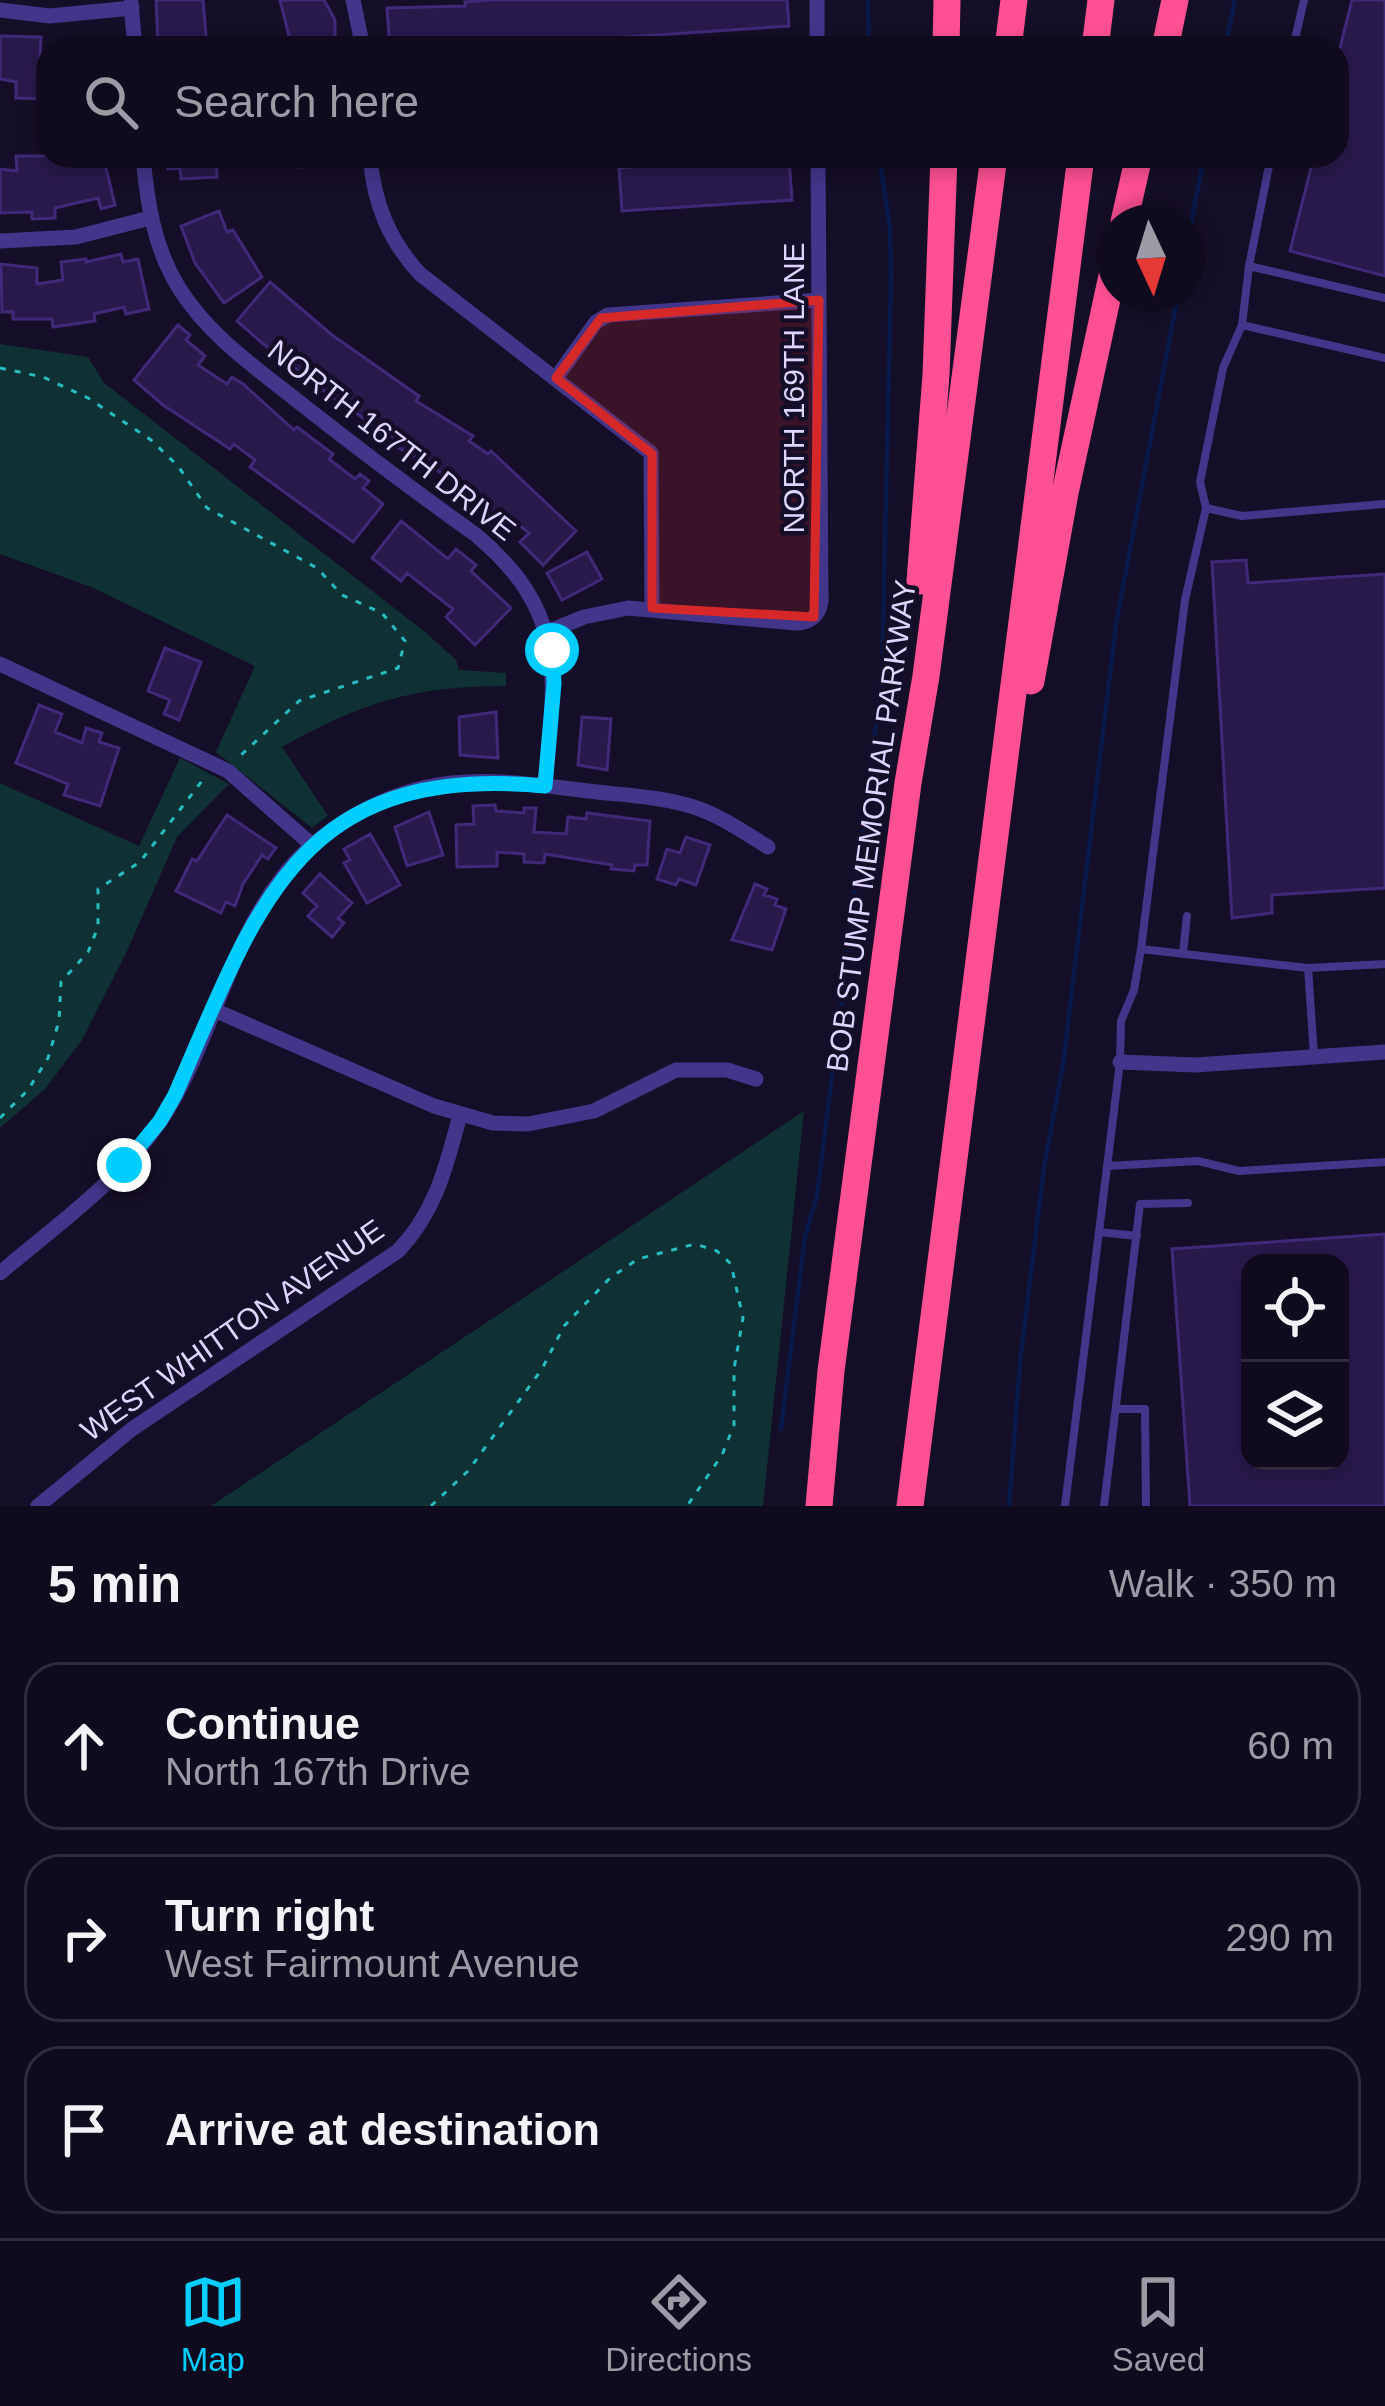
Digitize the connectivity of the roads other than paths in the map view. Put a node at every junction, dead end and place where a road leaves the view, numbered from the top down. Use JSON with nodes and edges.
{"nodes":[{"id":1,"x":353,"y":0,"type":"edge"},
{"id":2,"x":817,"y":0,"type":"edge"},
{"id":3,"x":947,"y":0,"type":"edge"},
{"id":4,"x":1014,"y":0,"type":"edge"},
{"id":5,"x":1101,"y":0,"type":"edge"},
{"id":6,"x":1175,"y":0,"type":"edge"},
{"id":7,"x":1304,"y":0,"type":"edge"},
{"id":8,"x":131,"y":4,"type":"edge"},
{"id":9,"x":0,"y":10,"type":"edge"},
{"id":10,"x":134,"y":36,"type":"edge"},
{"id":11,"x":360,"y":36,"type":"edge"},
{"id":12,"x":818,"y":36,"type":"edge"},
{"id":13,"x":946,"y":36,"type":"edge"},
{"id":14,"x":1010,"y":36,"type":"edge"},
{"id":15,"x":1096,"y":36,"type":"edge"},
{"id":16,"x":1168,"y":36,"type":"edge"},
{"id":17,"x":1296,"y":36,"type":"edge"},
{"id":18,"x":145,"y":168,"type":"edge"},
{"id":19,"x":372,"y":168,"type":"edge"},
{"id":20,"x":818,"y":168,"type":"edge"},
{"id":21,"x":944,"y":168,"type":"edge"},
{"id":22,"x":992,"y":168,"type":"edge"},
{"id":23,"x":1079,"y":168,"type":"edge"},
{"id":24,"x":1136,"y":168,"type":"edge"},
{"id":25,"x":1269,"y":168,"type":"edge"},
{"id":26,"x":1128,"y":204,"type":"edge"},
{"id":27,"x":151,"y":218,"type":"junction"},
{"id":28,"x":0,"y":241,"type":"edge"},
{"id":29,"x":1249,"y":266,"type":"junction"},
{"id":30,"x":1385,"y":298,"type":"edge"},
{"id":31,"x":819,"y":300,"type":"junction"},
{"id":32,"x":1104,"y":312,"type":"edge"},
{"id":33,"x":1242,"y":325,"type":"junction"},
{"id":34,"x":1385,"y":358,"type":"edge"},
{"id":35,"x":556,"y":378,"type":"junction"},
{"id":36,"x":1384,"y":503,"type":"edge"},
{"id":37,"x":1206,"y":508,"type":"junction"},
{"id":38,"x":652,"y":608,"type":"junction"},
{"id":39,"x":547,"y":632,"type":"junction"},
{"id":40,"x":0,"y":664,"type":"edge"},
{"id":41,"x":909,"y":771,"type":"junction"},
{"id":42,"x":545,"y":786,"type":"junction"},
{"id":43,"x":312,"y":844,"type":"junction"},
{"id":44,"x":768,"y":847,"type":"dead end"},
{"id":45,"x":1187,"y":916,"type":"dead end"},
{"id":46,"x":983,"y":944,"type":"junction"},
{"id":47,"x":1141,"y":950,"type":"junction"},
{"id":48,"x":1183,"y":953,"type":"junction"},
{"id":49,"x":1385,"y":964,"type":"edge"},
{"id":50,"x":1308,"y":968,"type":"junction"},
{"id":51,"x":212,"y":1010,"type":"junction"},
{"id":52,"x":1385,"y":1052,"type":"edge"},
{"id":53,"x":1314,"y":1057,"type":"junction"},
{"id":54,"x":1120,"y":1062,"type":"junction"},
{"id":55,"x":756,"y":1079,"type":"dead end"},
{"id":56,"x":460,"y":1115,"type":"junction"},
{"id":57,"x":1385,"y":1162,"type":"edge"},
{"id":58,"x":1107,"y":1166,"type":"junction"},
{"id":59,"x":1188,"y":1203,"type":"dead end"},
{"id":60,"x":1099,"y":1232,"type":"junction"},
{"id":61,"x":1137,"y":1236,"type":"junction"},
{"id":62,"x":0,"y":1273,"type":"edge"},
{"id":63,"x":831,"y":1371,"type":"junction"},
{"id":64,"x":1116,"y":1409,"type":"junction"},
{"id":65,"x":38,"y":1506,"type":"edge"},
{"id":66,"x":802,"y":1506,"type":"edge"},
{"id":67,"x":819,"y":1506,"type":"edge"},
{"id":68,"x":910,"y":1506,"type":"edge"},
{"id":69,"x":1065,"y":1506,"type":"edge"},
{"id":70,"x":1104,"y":1506,"type":"edge"},
{"id":71,"x":1146,"y":1506,"type":"edge"}],
"edges":[{"from":1,"to":11,"type":"street"},
{"from":2,"to":12,"type":"street"},
{"from":3,"to":13,"type":"highway"},
{"from":4,"to":14,"type":"highway"},
{"from":5,"to":15,"type":"highway"},
{"from":6,"to":16,"type":"highway"},
{"from":7,"to":17,"type":"lane"},
{"from":8,"to":9,"type":"street"},
{"from":8,"to":10,"type":"street"},
{"from":18,"to":27,"type":"street","name":"NORTH 167TH DRIVE"},
{"from":19,"to":35,"type":"street"},
{"from":20,"to":31,"type":"street","name":"NORTH 169TH LANE"},
{"from":21,"to":41,"type":"highway"},
{"from":22,"to":41,"type":"highway","name":"BOB STUMP MEMORIAL PARKWAY"},
{"from":23,"to":46,"type":"highway"},
{"from":24,"to":26,"type":"highway"},
{"from":25,"to":29,"type":"lane"},
{"from":27,"to":28,"type":"street"},
{"from":27,"to":39,"type":"street","name":"NORTH 167TH DRIVE"},
{"from":29,"to":30,"type":"lane"},
{"from":29,"to":33,"type":"lane"},
{"from":31,"to":35,"type":"street"},
{"from":31,"to":38,"type":"street","name":"NORTH 169TH LANE"},
{"from":32,"to":46,"type":"highway"},
{"from":33,"to":34,"type":"lane"},
{"from":33,"to":37,"type":"lane"},
{"from":35,"to":38,"type":"street"},
{"from":36,"to":37,"type":"lane"},
{"from":37,"to":47,"type":"lane"},
{"from":38,"to":39,"type":"street"},
{"from":39,"to":42,"type":"street","name":"NORTH 167TH DRIVE"},
{"from":40,"to":43,"type":"street"},
{"from":41,"to":63,"type":"highway","name":"BOB STUMP MEMORIAL PARKWAY"},
{"from":42,"to":43,"type":"street"},
{"from":42,"to":44,"type":"street"},
{"from":43,"to":51,"type":"street"},
{"from":45,"to":48,"type":"lane"},
{"from":46,"to":68,"type":"highway"},
{"from":47,"to":48,"type":"lane"},
{"from":47,"to":54,"type":"lane"},
{"from":48,"to":50,"type":"lane"},
{"from":49,"to":50,"type":"lane"},
{"from":50,"to":53,"type":"lane"},
{"from":51,"to":56,"type":"street"},
{"from":51,"to":62,"type":"street"},
{"from":52,"to":53,"type":"street"},
{"from":53,"to":54,"type":"street"},
{"from":54,"to":58,"type":"lane"},
{"from":55,"to":56,"type":"street"},
{"from":56,"to":65,"type":"street","name":"WEST WHITTON AVENUE"},
{"from":57,"to":58,"type":"lane"},
{"from":58,"to":60,"type":"lane"},
{"from":59,"to":61,"type":"lane"},
{"from":60,"to":61,"type":"lane"},
{"from":60,"to":69,"type":"lane"},
{"from":61,"to":64,"type":"lane"},
{"from":63,"to":66,"type":"highway"},
{"from":63,"to":67,"type":"highway","name":"BOB STUMP MEMORIAL PARKWAY"},
{"from":64,"to":70,"type":"lane"},
{"from":64,"to":71,"type":"lane"}]}
